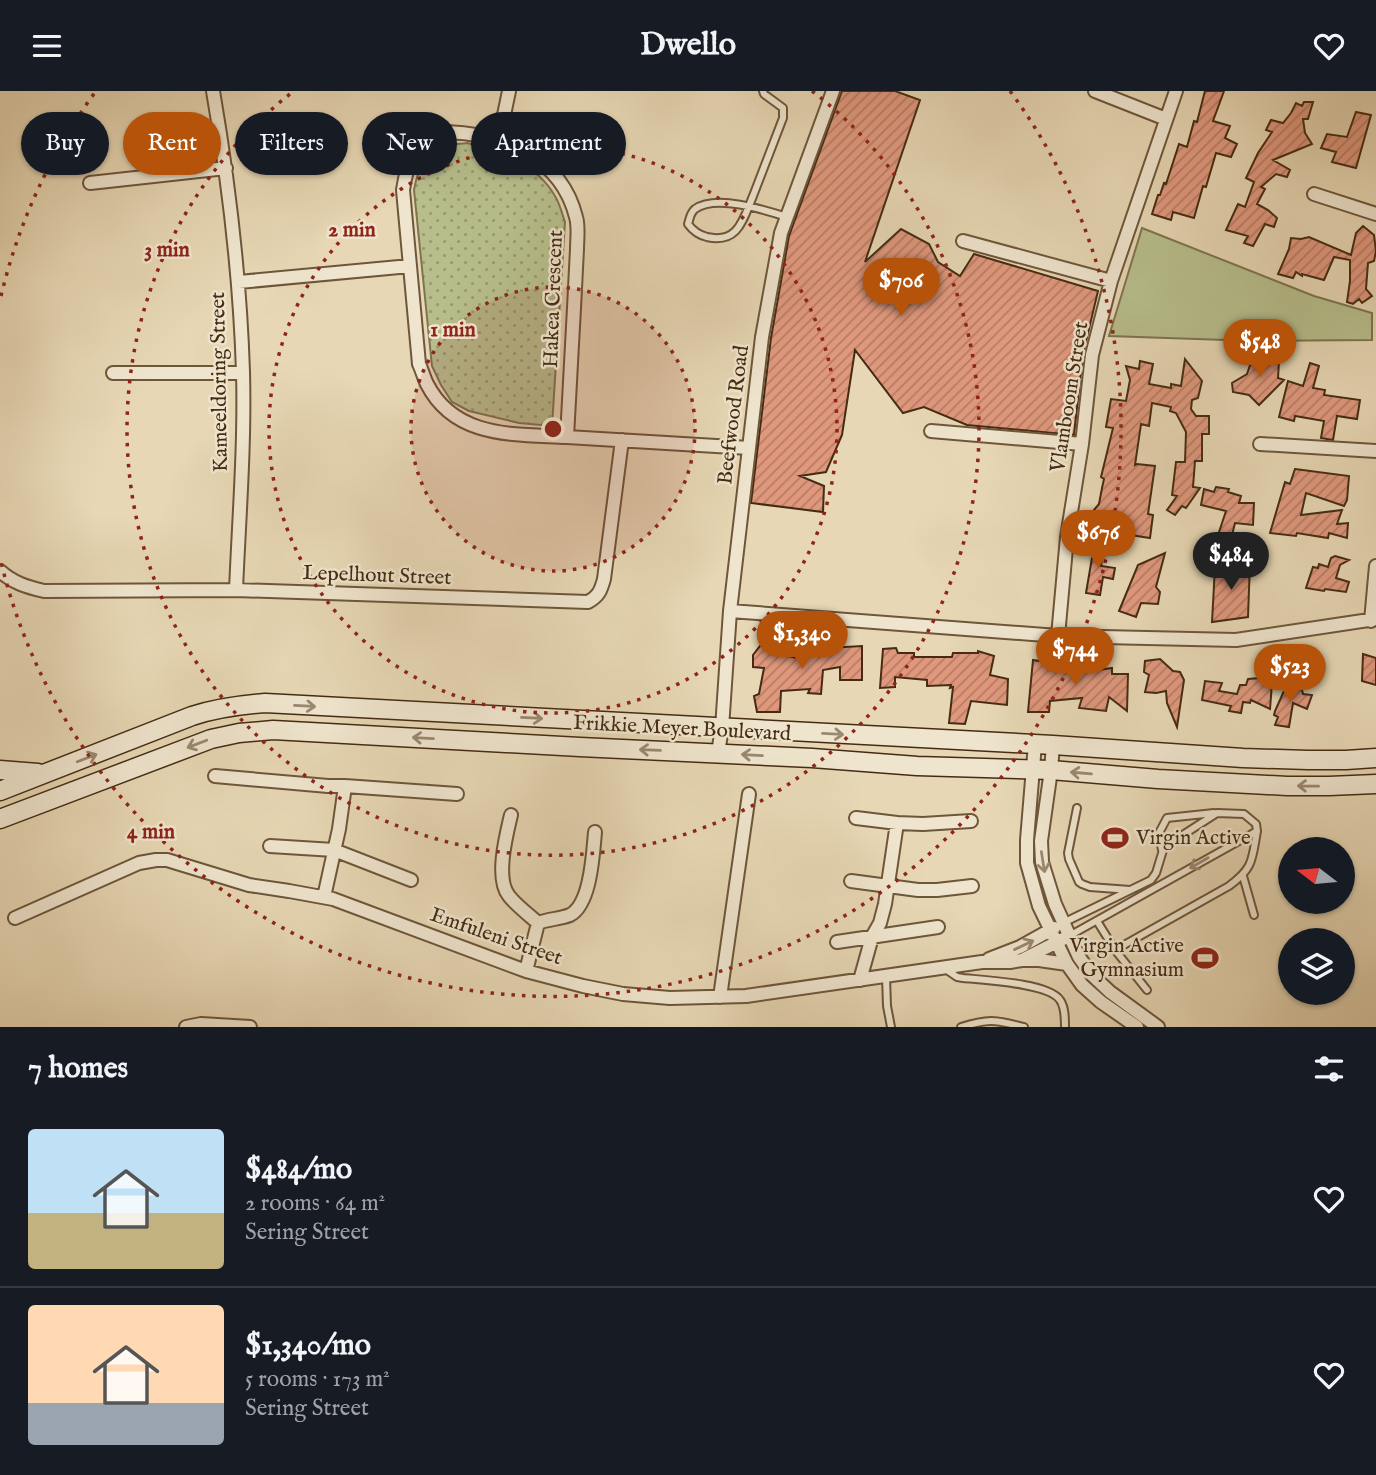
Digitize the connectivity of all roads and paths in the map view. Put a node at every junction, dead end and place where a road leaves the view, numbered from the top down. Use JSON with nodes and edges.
{"nodes":[{"id":1,"x":214,"y":91,"type":"edge"},
{"id":2,"x":509,"y":91,"type":"edge"},
{"id":3,"x":763,"y":91,"type":"edge"},
{"id":4,"x":831,"y":91,"type":"edge"},
{"id":5,"x":1095,"y":91,"type":"edge"},
{"id":6,"x":1176,"y":91,"type":"edge"},
{"id":7,"x":505,"y":112,"type":"edge"},
{"id":8,"x":1166,"y":119,"type":"junction"},
{"id":9,"x":471,"y":133,"type":"edge"},
{"id":10,"x":226,"y":167,"type":"junction"},
{"id":11,"x":555,"y":175,"type":"edge"},
{"id":12,"x":90,"y":183,"type":"dead end"},
{"id":13,"x":1314,"y":194,"type":"dead end"},
{"id":14,"x":750,"y":205,"type":"junction"},
{"id":15,"x":1376,"y":214,"type":"edge"},
{"id":16,"x":787,"y":217,"type":"junction"},
{"id":17,"x":963,"y":241,"type":"dead end"},
{"id":18,"x":410,"y":265,"type":"junction"},
{"id":19,"x":1111,"y":281,"type":"junction"},
{"id":20,"x":239,"y":282,"type":"junction"},
{"id":21,"x":113,"y":373,"type":"dead end"},
{"id":22,"x":243,"y":373,"type":"junction"},
{"id":23,"x":931,"y":431,"type":"dead end"},
{"id":24,"x":567,"y":437,"type":"junction"},
{"id":25,"x":622,"y":440,"type":"junction"},
{"id":26,"x":1082,"y":444,"type":"junction"},
{"id":27,"x":1260,"y":444,"type":"dead end"},
{"id":28,"x":749,"y":448,"type":"junction"},
{"id":29,"x":1376,"y":451,"type":"edge"},
{"id":30,"x":1376,"y":566,"type":"edge"},
{"id":31,"x":0,"y":571,"type":"edge"},
{"id":32,"x":236,"y":590,"type":"junction"},
{"id":33,"x":730,"y":611,"type":"junction"},
{"id":34,"x":1373,"y":620,"type":"edge"},
{"id":35,"x":1058,"y":636,"type":"junction"},
{"id":36,"x":722,"y":728,"type":"junction"},
{"id":37,"x":1044,"y":745,"type":"junction"},
{"id":38,"x":718,"y":753,"type":"junction"},
{"id":39,"x":1243,"y":758,"type":"junction"},
{"id":40,"x":1376,"y":758,"type":"edge"},
{"id":41,"x":1043,"y":770,"type":"junction"},
{"id":42,"x":0,"y":771,"type":"edge"},
{"id":43,"x":46,"y":774,"type":"junction"},
{"id":44,"x":215,"y":776,"type":"dead end"},
{"id":45,"x":1260,"y":784,"type":"junction"},
{"id":46,"x":1376,"y":784,"type":"edge"},
{"id":47,"x":345,"y":786,"type":"junction"},
{"id":48,"x":0,"y":791,"type":"edge"},
{"id":49,"x":457,"y":794,"type":"dead end"},
{"id":50,"x":748,"y":794,"type":"dead end"},
{"id":51,"x":1077,"y":808,"type":"dead end"},
{"id":52,"x":1217,"y":813,"type":"junction"},
{"id":53,"x":511,"y":815,"type":"dead end"},
{"id":54,"x":856,"y":818,"type":"dead end"},
{"id":55,"x":0,"y":819,"type":"edge"},
{"id":56,"x":971,"y":821,"type":"dead end"},
{"id":57,"x":897,"y":823,"type":"junction"},
{"id":58,"x":1257,"y":831,"type":"junction"},
{"id":59,"x":595,"y":832,"type":"dead end"},
{"id":60,"x":270,"y":846,"type":"dead end"},
{"id":61,"x":334,"y":850,"type":"junction"},
{"id":62,"x":1162,"y":850,"type":"junction"},
{"id":63,"x":1243,"y":876,"type":"junction"},
{"id":64,"x":411,"y":880,"type":"dead end"},
{"id":65,"x":851,"y":881,"type":"dead end"},
{"id":66,"x":972,"y":885,"type":"dead end"},
{"id":67,"x":888,"y":886,"type":"junction"},
{"id":68,"x":1132,"y":890,"type":"junction"},
{"id":69,"x":324,"y":897,"type":"junction"},
{"id":70,"x":1254,"y":915,"type":"dead end"},
{"id":71,"x":15,"y":918,"type":"dead end"},
{"id":72,"x":1097,"y":921,"type":"junction"},
{"id":73,"x":537,"y":923,"type":"junction"},
{"id":74,"x":1063,"y":923,"type":"junction"},
{"id":75,"x":938,"y":927,"type":"dead end"},
{"id":76,"x":1049,"y":930,"type":"junction"},
{"id":77,"x":1069,"y":936,"type":"junction"},
{"id":78,"x":872,"y":937,"type":"junction"},
{"id":79,"x":837,"y":942,"type":"dead end"},
{"id":80,"x":1056,"y":943,"type":"junction"},
{"id":81,"x":1115,"y":950,"type":"junction"},
{"id":82,"x":1022,"y":960,"type":"junction"},
{"id":83,"x":982,"y":962,"type":"junction"},
{"id":84,"x":1067,"y":964,"type":"junction"},
{"id":85,"x":943,"y":968,"type":"junction"},
{"id":86,"x":526,"y":971,"type":"junction"},
{"id":87,"x":886,"y":976,"type":"junction"},
{"id":88,"x":860,"y":980,"type":"junction"},
{"id":89,"x":1147,"y":990,"type":"dead end"},
{"id":90,"x":720,"y":997,"type":"junction"},
{"id":91,"x":186,"y":1027,"type":"edge"},
{"id":92,"x":250,"y":1027,"type":"edge"},
{"id":93,"x":891,"y":1027,"type":"edge"},
{"id":94,"x":961,"y":1027,"type":"edge"},
{"id":95,"x":1024,"y":1027,"type":"edge"},
{"id":96,"x":1065,"y":1027,"type":"edge"},
{"id":97,"x":1137,"y":1027,"type":"edge"},
{"id":98,"x":1158,"y":1027,"type":"edge"}],
"edges":[{"from":1,"to":10,"type":"street","name":"Kameeldoring Street"},
{"from":2,"to":7,"type":"street"},
{"from":3,"to":14,"type":"lane"},
{"from":4,"to":16,"type":"street","name":"Beefwood Road"},
{"from":5,"to":8,"type":"street"},
{"from":6,"to":8,"type":"street","name":"Vlamboom Street"},
{"from":8,"to":19,"type":"street","name":"Vlamboom Street"},
{"from":9,"to":18,"type":"street","name":"Hakea Crescent"},
{"from":10,"to":12,"type":"street"},
{"from":10,"to":20,"type":"street","name":"Kameeldoring Street"},
{"from":11,"to":24,"type":"street","name":"Hakea Crescent"},
{"from":13,"to":15,"type":"street"},
{"from":14,"to":14,"type":"lane"},
{"from":14,"to":16,"type":"lane"},
{"from":16,"to":28,"type":"street","name":"Beefwood Road"},
{"from":17,"to":19,"type":"street"},
{"from":18,"to":20,"type":"street"},
{"from":18,"to":24,"type":"street","name":"Hakea Crescent"},
{"from":19,"to":26,"type":"street","name":"Vlamboom Street"},
{"from":20,"to":22,"type":"street","name":"Kameeldoring Street"},
{"from":21,"to":22,"type":"street"},
{"from":22,"to":32,"type":"street","name":"Kameeldoring Street"},
{"from":23,"to":26,"type":"street"},
{"from":24,"to":25,"type":"street","name":"Hakea Crescent"},
{"from":25,"to":28,"type":"street","name":"Hakea Crescent"},
{"from":25,"to":32,"type":"street","name":"Lepelhout Street"},
{"from":26,"to":35,"type":"street","name":"Vlamboom Street"},
{"from":27,"to":29,"type":"street"},
{"from":28,"to":33,"type":"street","name":"Beefwood Road"},
{"from":30,"to":34,"type":"street"},
{"from":31,"to":32,"type":"street","name":"Lepelhout Street"},
{"from":33,"to":35,"type":"street"},
{"from":33,"to":36,"type":"street","name":"Beefwood Road"},
{"from":34,"to":35,"type":"street"},
{"from":36,"to":37,"type":"street","name":"Frikkie Meyer Boulevard","one_way":true},
{"from":36,"to":38,"type":"street","name":"Beefwood Road"},
{"from":43,"to":36,"type":"street","name":"Frikkie Meyer Boulevard","one_way":true},
{"from":37,"to":39,"type":"street","name":"Frikkie Meyer Boulevard"},
{"from":37,"to":41,"type":"street"},
{"from":41,"to":38,"type":"street","name":"Frikkie Meyer Boulevard","one_way":true},
{"from":38,"to":55,"type":"street","name":"Frikkie Meyer Boulevard","one_way":true},
{"from":39,"to":40,"type":"street","name":"Frikkie Meyer Boulevard"},
{"from":39,"to":45,"type":"street"},
{"from":45,"to":41,"type":"street","name":"Frikkie Meyer Boulevard","one_way":true},
{"from":41,"to":74,"type":"street","one_way":true},
{"from":41,"to":76,"type":"street"},
{"from":42,"to":43,"type":"street"},
{"from":43,"to":48,"type":"street","name":"Frikkie Meyer Boulevard"},
{"from":44,"to":47,"type":"street"},
{"from":46,"to":45,"type":"street","name":"Frikkie Meyer Boulevard","one_way":true},
{"from":47,"to":49,"type":"street"},
{"from":47,"to":61,"type":"street"},
{"from":50,"to":90,"type":"street"},
{"from":51,"to":68,"type":"lane"},
{"from":52,"to":58,"type":"lane"},
{"from":52,"to":62,"type":"lane"},
{"from":52,"to":62,"type":"lane"},
{"from":53,"to":73,"type":"street"},
{"from":54,"to":57,"type":"street"},
{"from":56,"to":57,"type":"street"},
{"from":57,"to":67,"type":"street"},
{"from":58,"to":63,"type":"lane"},
{"from":58,"to":72,"type":"lane","one_way":true},
{"from":59,"to":73,"type":"street"},
{"from":60,"to":61,"type":"street"},
{"from":61,"to":64,"type":"street"},
{"from":61,"to":69,"type":"street"},
{"from":62,"to":68,"type":"lane"},
{"from":63,"to":70,"type":"lane"},
{"from":63,"to":81,"type":"lane"},
{"from":65,"to":67,"type":"street"},
{"from":66,"to":67,"type":"street"},
{"from":67,"to":78,"type":"street"},
{"from":68,"to":74,"type":"lane"},
{"from":69,"to":71,"type":"street","name":"Emfuleni Street"},
{"from":69,"to":86,"type":"street","name":"Emfuleni Street"},
{"from":72,"to":77,"type":"lane"},
{"from":72,"to":81,"type":"lane"},
{"from":73,"to":86,"type":"street"},
{"from":74,"to":76,"type":"street","name":"Emfuleni Street"},
{"from":74,"to":77,"type":"street"},
{"from":75,"to":78,"type":"street"},
{"from":76,"to":80,"type":"street"},
{"from":83,"to":76,"type":"street","name":"Emfuleni Street","one_way":true},
{"from":77,"to":80,"type":"street","name":"Emfuleni Street"},
{"from":77,"to":98,"type":"street"},
{"from":78,"to":79,"type":"street"},
{"from":78,"to":88,"type":"street"},
{"from":80,"to":82,"type":"street","name":"Emfuleni Street"},
{"from":80,"to":84,"type":"street"},
{"from":81,"to":89,"type":"lane"},
{"from":82,"to":83,"type":"street","name":"Emfuleni Street"},
{"from":82,"to":84,"type":"street"},
{"from":83,"to":85,"type":"street","name":"Emfuleni Street"},
{"from":84,"to":97,"type":"street"},
{"from":85,"to":87,"type":"street","name":"Emfuleni Street"},
{"from":85,"to":96,"type":"lane"},
{"from":86,"to":90,"type":"street","name":"Emfuleni Street"},
{"from":87,"to":88,"type":"street","name":"Emfuleni Street"},
{"from":87,"to":93,"type":"lane"},
{"from":88,"to":90,"type":"street","name":"Emfuleni Street"},
{"from":91,"to":92,"type":"street"},
{"from":94,"to":95,"type":"lane"}]}
